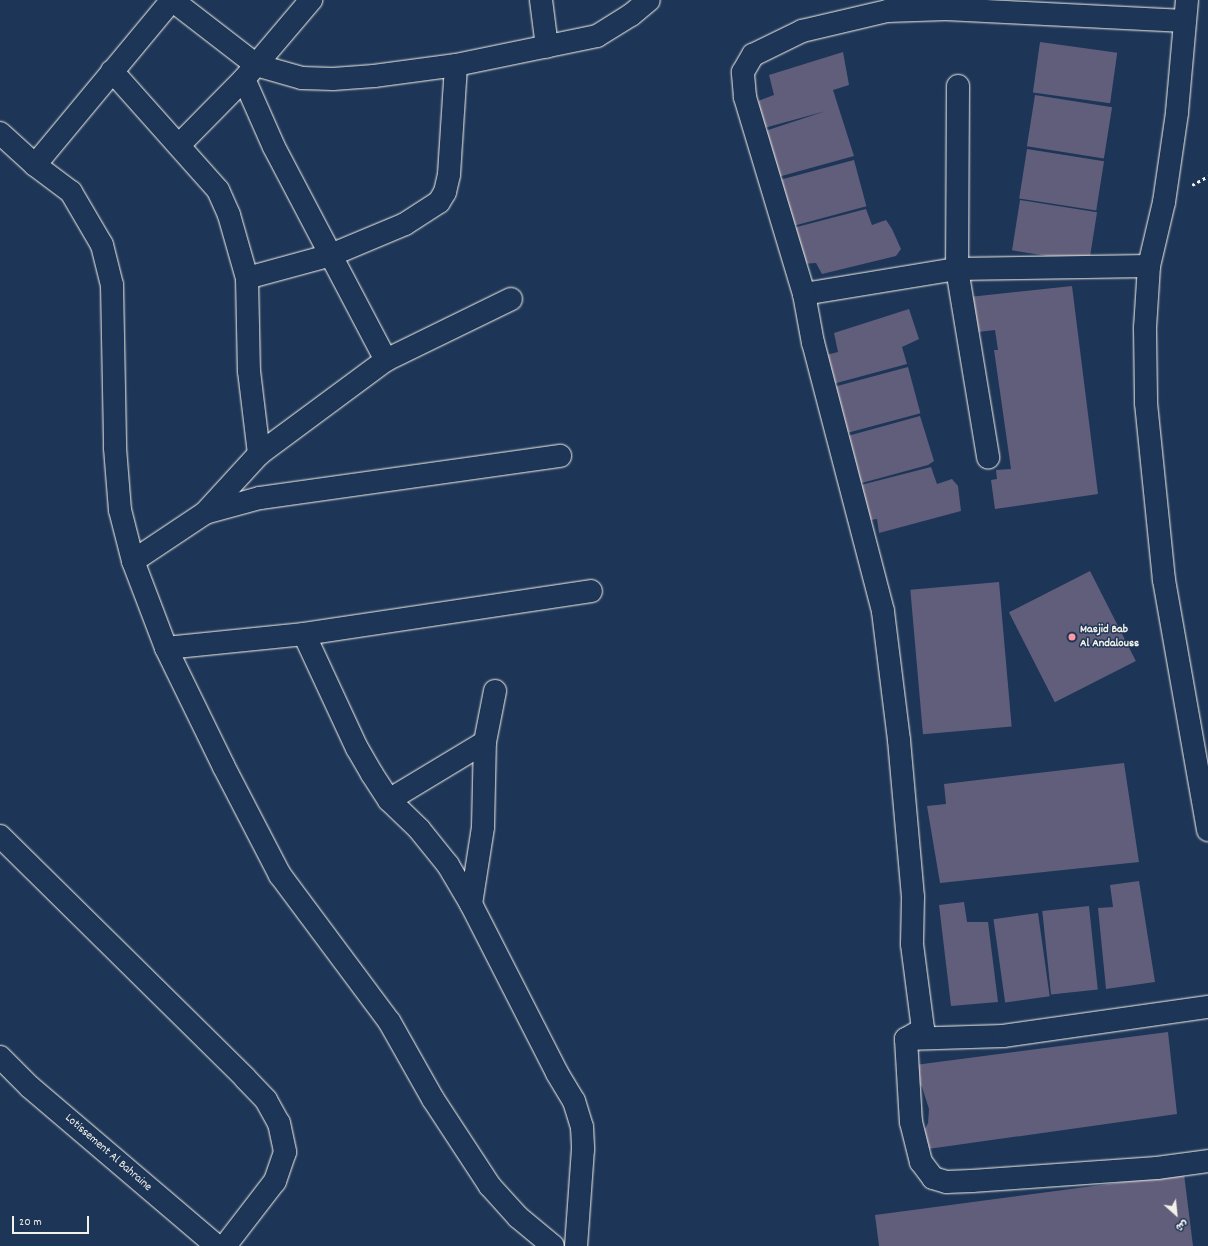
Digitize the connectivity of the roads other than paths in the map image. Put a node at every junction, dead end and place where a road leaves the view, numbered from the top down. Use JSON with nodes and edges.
{"nodes":[{"id":1,"x":172,"y":0,"type":"edge"},
{"id":2,"x":311,"y":0,"type":"edge"},
{"id":3,"x":541,"y":0,"type":"edge"},
{"id":4,"x":649,"y":0,"type":"edge"},
{"id":5,"x":1187,"y":0,"type":"edge"},
{"id":6,"x":887,"y":6,"type":"edge"},
{"id":7,"x":1185,"y":21,"type":"junction"},
{"id":8,"x":547,"y":48,"type":"junction"},
{"id":9,"x":456,"y":65,"type":"junction"},
{"id":10,"x":112,"y":71,"type":"junction"},
{"id":11,"x":250,"y":72,"type":"junction"},
{"id":12,"x":958,"y":86,"type":"dead end"},
{"id":13,"x":0,"y":133,"type":"edge"},
{"id":14,"x":179,"y":145,"type":"junction"},
{"id":15,"x":35,"y":165,"type":"junction"},
{"id":16,"x":331,"y":255,"type":"junction"},
{"id":17,"x":1149,"y":266,"type":"junction"},
{"id":18,"x":957,"y":269,"type":"junction"},
{"id":19,"x":247,"y":278,"type":"junction"},
{"id":20,"x":804,"y":294,"type":"junction"},
{"id":21,"x":511,"y":299,"type":"dead end"},
{"id":22,"x":386,"y":360,"type":"junction"},
{"id":23,"x":259,"y":454,"type":"junction"},
{"id":24,"x":560,"y":456,"type":"dead end"},
{"id":25,"x":988,"y":457,"type":"dead end"},
{"id":26,"x":206,"y":513,"type":"junction"},
{"id":27,"x":132,"y":561,"type":"junction"},
{"id":28,"x":591,"y":591,"type":"dead end"},
{"id":29,"x":304,"y":634,"type":"junction"},
{"id":30,"x":166,"y":648,"type":"junction"},
{"id":31,"x":495,"y":691,"type":"dead end"},
{"id":32,"x":485,"y":742,"type":"junction"},
{"id":33,"x":389,"y":800,"type":"junction"},
{"id":34,"x":1208,"y":830,"type":"edge"},
{"id":35,"x":0,"y":836,"type":"edge"},
{"id":36,"x":471,"y":904,"type":"junction"},
{"id":37,"x":1208,"y":1007,"type":"edge"},
{"id":38,"x":906,"y":1039,"type":"junction"},
{"id":39,"x":0,"y":1057,"type":"edge"},
{"id":40,"x":1208,"y":1161,"type":"edge"},
{"id":41,"x":217,"y":1246,"type":"edge"},
{"id":42,"x":225,"y":1246,"type":"edge"},
{"id":43,"x":553,"y":1246,"type":"edge"},
{"id":44,"x":576,"y":1246,"type":"edge"}],
"edges":[{"from":1,"to":10,"type":"street"},
{"from":1,"to":11,"type":"street"},
{"from":2,"to":11,"type":"street"},
{"from":3,"to":8,"type":"street"},
{"from":4,"to":8,"type":"street"},
{"from":5,"to":7,"type":"street"},
{"from":6,"to":7,"type":"street"},
{"from":6,"to":20,"type":"street"},
{"from":7,"to":17,"type":"street"},
{"from":8,"to":9,"type":"street"},
{"from":9,"to":11,"type":"street"},
{"from":9,"to":16,"type":"street"},
{"from":10,"to":14,"type":"street"},
{"from":10,"to":15,"type":"street"},
{"from":11,"to":14,"type":"street"},
{"from":11,"to":16,"type":"street"},
{"from":12,"to":18,"type":"street"},
{"from":13,"to":15,"type":"street"},
{"from":14,"to":19,"type":"street"},
{"from":15,"to":27,"type":"street"},
{"from":16,"to":19,"type":"street"},
{"from":16,"to":22,"type":"street"},
{"from":17,"to":18,"type":"street"},
{"from":17,"to":34,"type":"street"},
{"from":18,"to":20,"type":"street"},
{"from":18,"to":25,"type":"street"},
{"from":19,"to":23,"type":"street"},
{"from":20,"to":38,"type":"street"},
{"from":21,"to":22,"type":"street"},
{"from":22,"to":23,"type":"street"},
{"from":23,"to":26,"type":"street"},
{"from":24,"to":26,"type":"street"},
{"from":26,"to":27,"type":"street"},
{"from":27,"to":30,"type":"street"},
{"from":28,"to":29,"type":"street"},
{"from":29,"to":30,"type":"street"},
{"from":29,"to":33,"type":"street"},
{"from":30,"to":43,"type":"street"},
{"from":31,"to":32,"type":"street"},
{"from":32,"to":33,"type":"street"},
{"from":32,"to":36,"type":"street"},
{"from":33,"to":36,"type":"street"},
{"from":35,"to":42,"type":"street"},
{"from":36,"to":44,"type":"street"},
{"from":37,"to":38,"type":"street"},
{"from":38,"to":40,"type":"street"},
{"from":39,"to":41,"type":"street","name":"Lotissement Al Bahraine"}]}
